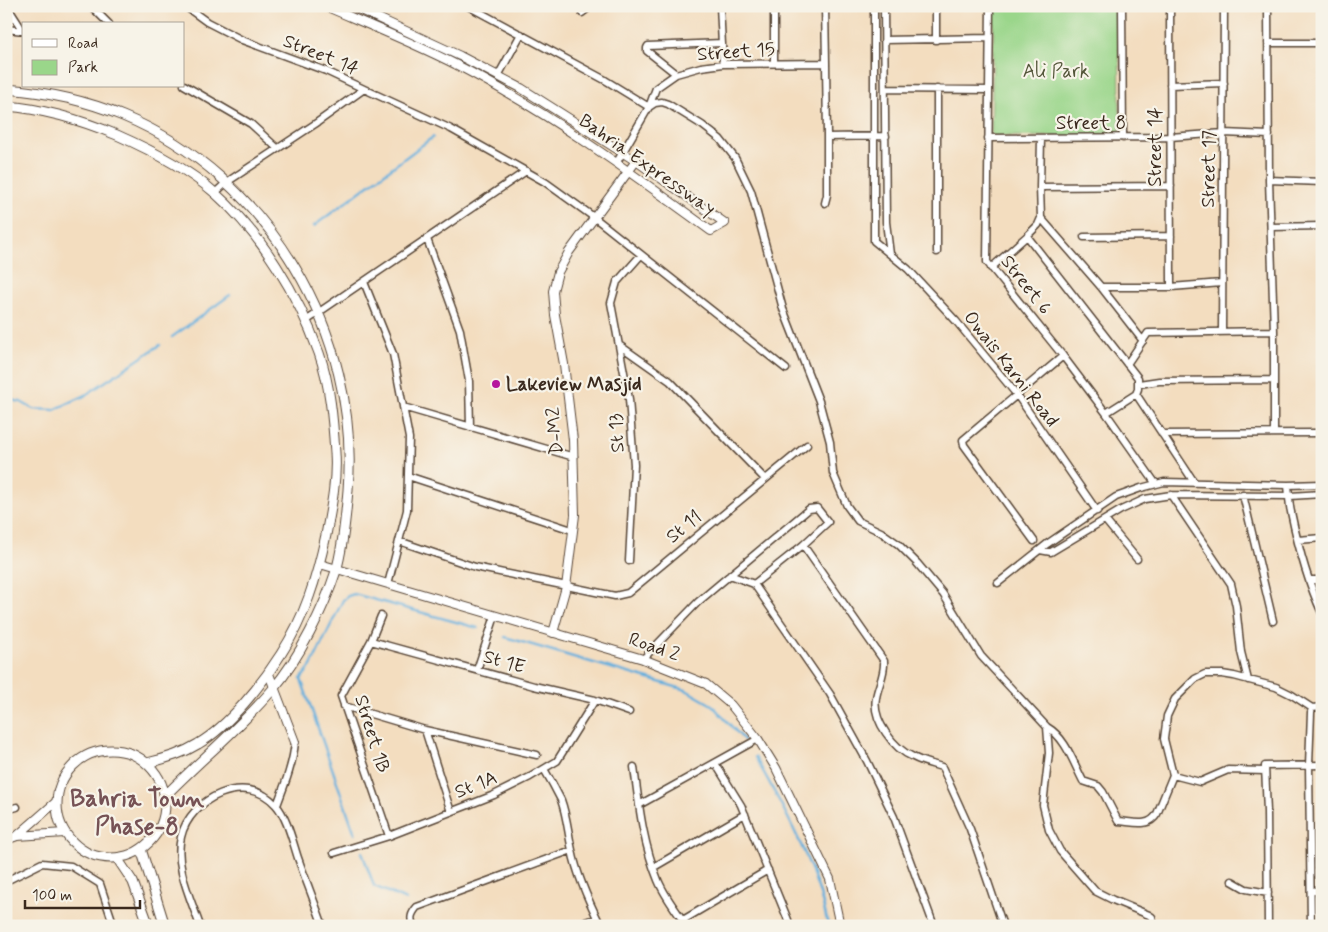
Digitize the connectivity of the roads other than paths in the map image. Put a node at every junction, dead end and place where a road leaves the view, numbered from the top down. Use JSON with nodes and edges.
{"nodes":[{"id":1,"x":7,"y":6,"type":"edge"},
{"id":2,"x":91,"y":6,"type":"edge"},
{"id":3,"x":185,"y":6,"type":"edge"},
{"id":4,"x":325,"y":6,"type":"edge"},
{"id":5,"x":352,"y":6,"type":"edge"},
{"id":6,"x":468,"y":6,"type":"edge"},
{"id":7,"x":591,"y":6,"type":"edge"},
{"id":8,"x":720,"y":6,"type":"edge"},
{"id":9,"x":774,"y":6,"type":"edge"},
{"id":10,"x":825,"y":6,"type":"edge"},
{"id":11,"x":874,"y":6,"type":"edge"},
{"id":12,"x":884,"y":6,"type":"edge"},
{"id":13,"x":936,"y":6,"type":"edge"},
{"id":14,"x":990,"y":6,"type":"edge"},
{"id":15,"x":1122,"y":6,"type":"edge"},
{"id":16,"x":1170,"y":6,"type":"edge"},
{"id":17,"x":1224,"y":6,"type":"edge"},
{"id":18,"x":1268,"y":6,"type":"edge"},
{"id":19,"x":582,"y":13,"type":"dead end"},
{"id":20,"x":108,"y":22,"type":"edge"},
{"id":21,"x":6,"y":29,"type":"edge"},
{"id":22,"x":22,"y":29,"type":"edge"},
{"id":23,"x":22,"y":31,"type":"edge"},
{"id":24,"x":521,"y":34,"type":"junction"},
{"id":25,"x":989,"y":38,"type":"junction"},
{"id":26,"x":884,"y":40,"type":"junction"},
{"id":27,"x":936,"y":40,"type":"junction"},
{"id":28,"x":722,"y":43,"type":"junction"},
{"id":29,"x":1268,"y":43,"type":"junction"},
{"id":30,"x":1322,"y":43,"type":"edge"},
{"id":31,"x":774,"y":63,"type":"junction"},
{"id":32,"x":826,"y":63,"type":"junction"},
{"id":33,"x":723,"y":64,"type":"junction"},
{"id":34,"x":676,"y":74,"type":"junction"},
{"id":35,"x":498,"y":76,"type":"junction"},
{"id":36,"x":1224,"y":83,"type":"junction"},
{"id":37,"x":1170,"y":85,"type":"junction"},
{"id":38,"x":185,"y":86,"type":"edge"},
{"id":39,"x":6,"y":89,"type":"edge"},
{"id":40,"x":364,"y":89,"type":"junction"},
{"id":41,"x":885,"y":89,"type":"junction"},
{"id":42,"x":937,"y":89,"type":"junction"},
{"id":43,"x":989,"y":90,"type":"junction"},
{"id":44,"x":6,"y":106,"type":"edge"},
{"id":45,"x":649,"y":107,"type":"junction"},
{"id":46,"x":1224,"y":133,"type":"junction"},
{"id":47,"x":1269,"y":135,"type":"junction"},
{"id":48,"x":874,"y":136,"type":"junction"},
{"id":49,"x":886,"y":136,"type":"junction"},
{"id":50,"x":827,"y":137,"type":"junction"},
{"id":51,"x":1170,"y":137,"type":"junction"},
{"id":52,"x":988,"y":138,"type":"junction"},
{"id":53,"x":1041,"y":138,"type":"junction"},
{"id":54,"x":1123,"y":138,"type":"junction"},
{"id":55,"x":277,"y":148,"type":"junction"},
{"id":56,"x":624,"y":153,"type":"junction"},
{"id":57,"x":636,"y":161,"type":"junction"},
{"id":58,"x":617,"y":162,"type":"junction"},
{"id":59,"x":526,"y":171,"type":"junction"},
{"id":60,"x":630,"y":171,"type":"junction"},
{"id":61,"x":1269,"y":180,"type":"junction"},
{"id":62,"x":227,"y":182,"type":"junction"},
{"id":63,"x":1322,"y":182,"type":"edge"},
{"id":64,"x":1170,"y":186,"type":"junction"},
{"id":65,"x":1040,"y":187,"type":"junction"},
{"id":66,"x":215,"y":193,"type":"junction"},
{"id":67,"x":825,"y":203,"type":"dead end"},
{"id":68,"x":595,"y":218,"type":"junction"},
{"id":69,"x":1042,"y":218,"type":"junction"},
{"id":70,"x":1322,"y":226,"type":"edge"},
{"id":71,"x":1271,"y":227,"type":"junction"},
{"id":72,"x":1027,"y":236,"type":"junction"},
{"id":73,"x":1171,"y":236,"type":"junction"},
{"id":74,"x":1084,"y":237,"type":"dead end"},
{"id":75,"x":427,"y":239,"type":"junction"},
{"id":76,"x":937,"y":252,"type":"dead end"},
{"id":77,"x":890,"y":254,"type":"junction"},
{"id":78,"x":641,"y":255,"type":"junction"},
{"id":79,"x":992,"y":268,"type":"junction"},
{"id":80,"x":364,"y":282,"type":"junction"},
{"id":81,"x":1222,"y":283,"type":"junction"},
{"id":82,"x":1171,"y":287,"type":"junction"},
{"id":83,"x":1101,"y":288,"type":"junction"},
{"id":84,"x":319,"y":313,"type":"junction"},
{"id":85,"x":306,"y":321,"type":"junction"},
{"id":86,"x":1274,"y":331,"type":"junction"},
{"id":87,"x":1222,"y":332,"type":"junction"},
{"id":88,"x":1143,"y":341,"type":"junction"},
{"id":89,"x":619,"y":345,"type":"junction"},
{"id":90,"x":1063,"y":356,"type":"junction"},
{"id":91,"x":1127,"y":364,"type":"junction"},
{"id":92,"x":786,"y":369,"type":"dead end"},
{"id":93,"x":1274,"y":380,"type":"junction"},
{"id":94,"x":1139,"y":384,"type":"junction"},
{"id":95,"x":1136,"y":394,"type":"junction"},
{"id":96,"x":1017,"y":395,"type":"junction"},
{"id":97,"x":403,"y":407,"type":"junction"},
{"id":98,"x":1106,"y":413,"type":"junction"},
{"id":99,"x":470,"y":426,"type":"junction"},
{"id":100,"x":1274,"y":433,"type":"junction"},
{"id":101,"x":1322,"y":433,"type":"edge"},
{"id":102,"x":1162,"y":434,"type":"junction"},
{"id":103,"x":807,"y":444,"type":"dead end"},
{"id":104,"x":574,"y":457,"type":"junction"},
{"id":105,"x":408,"y":476,"type":"junction"},
{"id":106,"x":765,"y":479,"type":"junction"},
{"id":107,"x":1194,"y":482,"type":"junction"},
{"id":108,"x":1156,"y":484,"type":"junction"},
{"id":109,"x":1322,"y":484,"type":"edge"},
{"id":110,"x":1288,"y":485,"type":"junction"},
{"id":111,"x":1322,"y":494,"type":"edge"},
{"id":112,"x":1171,"y":495,"type":"junction"},
{"id":113,"x":1243,"y":495,"type":"junction"},
{"id":114,"x":1290,"y":496,"type":"junction"},
{"id":115,"x":1097,"y":511,"type":"junction"},
{"id":116,"x":1105,"y":520,"type":"junction"},
{"id":117,"x":572,"y":530,"type":"junction"},
{"id":118,"x":1322,"y":538,"type":"edge"},
{"id":119,"x":1298,"y":540,"type":"junction"},
{"id":120,"x":399,"y":541,"type":"junction"},
{"id":121,"x":1034,"y":541,"type":"dead end"},
{"id":122,"x":803,"y":545,"type":"junction"},
{"id":123,"x":1040,"y":550,"type":"junction"},
{"id":124,"x":1137,"y":559,"type":"dead end"},
{"id":125,"x":629,"y":561,"type":"dead end"},
{"id":126,"x":320,"y":564,"type":"junction"},
{"id":127,"x":337,"y":569,"type":"junction"},
{"id":128,"x":730,"y":575,"type":"junction"},
{"id":129,"x":1309,"y":580,"type":"junction"},
{"id":130,"x":1322,"y":580,"type":"edge"},
{"id":131,"x":998,"y":583,"type":"dead end"},
{"id":132,"x":388,"y":584,"type":"junction"},
{"id":133,"x":754,"y":584,"type":"junction"},
{"id":134,"x":566,"y":587,"type":"junction"},
{"id":135,"x":1322,"y":613,"type":"edge"},
{"id":136,"x":381,"y":616,"type":"dead end"},
{"id":137,"x":495,"y":616,"type":"junction"},
{"id":138,"x":1273,"y":621,"type":"dead end"},
{"id":139,"x":553,"y":633,"type":"junction"},
{"id":140,"x":371,"y":641,"type":"junction"},
{"id":141,"x":643,"y":659,"type":"junction"},
{"id":142,"x":477,"y":670,"type":"junction"},
{"id":143,"x":269,"y":674,"type":"junction"},
{"id":144,"x":1248,"y":680,"type":"junction"},
{"id":145,"x":274,"y":687,"type":"junction"},
{"id":146,"x":595,"y":700,"type":"junction"},
{"id":147,"x":344,"y":706,"type":"junction"},
{"id":148,"x":1322,"y":707,"type":"edge"},
{"id":149,"x":1312,"y":708,"type":"junction"},
{"id":150,"x":629,"y":712,"type":"dead end"},
{"id":151,"x":1046,"y":727,"type":"junction"},
{"id":152,"x":425,"y":730,"type":"junction"},
{"id":153,"x":758,"y":739,"type":"junction"},
{"id":154,"x":295,"y":742,"type":"joint"},
{"id":155,"x":537,"y":755,"type":"dead end"},
{"id":156,"x":715,"y":762,"type":"junction"},
{"id":157,"x":147,"y":763,"type":"junction"},
{"id":158,"x":1309,"y":765,"type":"junction"},
{"id":159,"x":1322,"y":765,"type":"edge"},
{"id":160,"x":634,"y":767,"type":"dead end"},
{"id":161,"x":1265,"y":768,"type":"junction"},
{"id":162,"x":544,"y":769,"type":"junction"},
{"id":163,"x":1173,"y":775,"type":"junction"},
{"id":164,"x":164,"y":797,"type":"junction"},
{"id":165,"x":56,"y":802,"type":"junction"},
{"id":166,"x":277,"y":805,"type":"junction"},
{"id":167,"x":639,"y":805,"type":"junction"},
{"id":168,"x":17,"y":807,"type":"dead end"},
{"id":169,"x":6,"y":810,"type":"edge"},
{"id":170,"x":450,"y":812,"type":"junction"},
{"id":171,"x":745,"y":814,"type":"junction"},
{"id":172,"x":65,"y":832,"type":"junction"},
{"id":173,"x":17,"y":836,"type":"junction"},
{"id":174,"x":389,"y":836,"type":"junction"},
{"id":175,"x":6,"y":840,"type":"edge"},
{"id":176,"x":141,"y":849,"type":"junction"},
{"id":177,"x":572,"y":850,"type":"junction"},
{"id":178,"x":334,"y":853,"type":"dead end"},
{"id":179,"x":117,"y":858,"type":"junction"},
{"id":180,"x":654,"y":867,"type":"junction"},
{"id":181,"x":768,"y":870,"type":"junction"},
{"id":182,"x":6,"y":881,"type":"edge"},
{"id":183,"x":1232,"y":881,"type":"dead end"},
{"id":184,"x":1311,"y":891,"type":"junction"},
{"id":185,"x":1322,"y":891,"type":"edge"},
{"id":186,"x":1268,"y":893,"type":"junction"},
{"id":187,"x":597,"y":918,"type":"junction"},
{"id":188,"x":685,"y":923,"type":"edge"},
{"id":189,"x":114,"y":926,"type":"edge"},
{"id":190,"x":149,"y":926,"type":"edge"},
{"id":191,"x":165,"y":926,"type":"edge"},
{"id":192,"x":200,"y":926,"type":"edge"},
{"id":193,"x":323,"y":926,"type":"edge"},
{"id":194,"x":413,"y":926,"type":"edge"},
{"id":195,"x":574,"y":926,"type":"edge"},
{"id":196,"x":601,"y":926,"type":"edge"},
{"id":197,"x":788,"y":926,"type":"edge"},
{"id":198,"x":840,"y":926,"type":"edge"},
{"id":199,"x":934,"y":926,"type":"edge"},
{"id":200,"x":1003,"y":926,"type":"edge"},
{"id":201,"x":1154,"y":926,"type":"edge"},
{"id":202,"x":1268,"y":926,"type":"edge"},
{"id":203,"x":1311,"y":926,"type":"edge"}],
"edges":[{"from":1,"to":22,"type":"street"},
{"from":2,"to":20,"type":"street"},
{"from":3,"to":40,"type":"street","name":"Street 14"},
{"from":4,"to":58,"type":"street","name":"Bahria Expressway"},
{"from":5,"to":35,"type":"street","name":"Bahria Expressway"},
{"from":6,"to":24,"type":"street"},
{"from":7,"to":19,"type":"street"},
{"from":8,"to":28,"type":"street"},
{"from":9,"to":31,"type":"street"},
{"from":10,"to":32,"type":"street"},
{"from":11,"to":48,"type":"street","name":"Owais Karni Road"},
{"from":12,"to":26,"type":"street"},
{"from":13,"to":27,"type":"street"},
{"from":14,"to":25,"type":"street","name":"Street 6"},
{"from":15,"to":54,"type":"street"},
{"from":16,"to":37,"type":"street","name":"Street 14"},
{"from":17,"to":36,"type":"street","name":"Street 17"},
{"from":18,"to":29,"type":"street"},
{"from":21,"to":23,"type":"street"},
{"from":24,"to":35,"type":"street"},
{"from":24,"to":45,"type":"street"},
{"from":25,"to":27,"type":"street"},
{"from":25,"to":43,"type":"street","name":"Street 6"},
{"from":26,"to":27,"type":"street"},
{"from":26,"to":41,"type":"street"},
{"from":28,"to":33,"type":"street"},
{"from":28,"to":34,"type":"street"},
{"from":29,"to":30,"type":"street"},
{"from":29,"to":47,"type":"street"},
{"from":31,"to":32,"type":"street","name":"Street 15"},
{"from":31,"to":33,"type":"street","name":"Street 15"},
{"from":32,"to":50,"type":"street"},
{"from":33,"to":34,"type":"street","name":"Street 15"},
{"from":34,"to":45,"type":"street","name":"Street 15"},
{"from":35,"to":56,"type":"street","name":"Bahria Expressway"},
{"from":36,"to":37,"type":"street"},
{"from":36,"to":46,"type":"street","name":"Street 17"},
{"from":37,"to":51,"type":"street","name":"Street 14"},
{"from":38,"to":55,"type":"street"},
{"from":39,"to":62,"type":"main road"},
{"from":40,"to":55,"type":"street","name":"Street 14"},
{"from":40,"to":59,"type":"street"},
{"from":41,"to":42,"type":"street"},
{"from":41,"to":49,"type":"street"},
{"from":42,"to":43,"type":"street"},
{"from":42,"to":76,"type":"street"},
{"from":43,"to":52,"type":"street","name":"Street 6"},
{"from":44,"to":66,"type":"main road"},
{"from":45,"to":56,"type":"street","name":"Street 15"},
{"from":45,"to":151,"type":"street"},
{"from":46,"to":47,"type":"street","name":"Street 8"},
{"from":46,"to":51,"type":"street","name":"Street 8"},
{"from":46,"to":81,"type":"street","name":"Street 17"},
{"from":47,"to":61,"type":"street"},
{"from":48,"to":49,"type":"street"},
{"from":48,"to":50,"type":"street"},
{"from":48,"to":77,"type":"street","name":"Owais Karni Road"},
{"from":49,"to":77,"type":"street"},
{"from":50,"to":67,"type":"street"},
{"from":51,"to":54,"type":"street","name":"Street 8"},
{"from":51,"to":64,"type":"street","name":"Street 14"},
{"from":52,"to":53,"type":"street","name":"Street 8"},
{"from":52,"to":79,"type":"street","name":"Street 6"},
{"from":53,"to":54,"type":"street","name":"Street 8"},
{"from":53,"to":65,"type":"street"},
{"from":55,"to":62,"type":"street","name":"Street 14"},
{"from":56,"to":57,"type":"street","name":"Bahria Expressway"},
{"from":56,"to":58,"type":"street","name":"Street 15"},
{"from":57,"to":60,"type":"street","name":"D-M2"},
{"from":57,"to":60,"type":"street","name":"Bahria Expressway"},
{"from":58,"to":60,"type":"street","name":"Bahria Expressway"},
{"from":59,"to":68,"type":"street"},
{"from":59,"to":75,"type":"street"},
{"from":60,"to":68,"type":"street","name":"D-M2"},
{"from":61,"to":63,"type":"street"},
{"from":61,"to":71,"type":"street"},
{"from":62,"to":66,"type":"street","name":"Street 14"},
{"from":62,"to":84,"type":"main road"},
{"from":64,"to":65,"type":"street"},
{"from":64,"to":73,"type":"street","name":"Street 14"},
{"from":65,"to":69,"type":"street"},
{"from":66,"to":85,"type":"main road"},
{"from":68,"to":78,"type":"street"},
{"from":68,"to":104,"type":"street","name":"D-M2"},
{"from":69,"to":72,"type":"street"},
{"from":69,"to":83,"type":"street"},
{"from":70,"to":71,"type":"street"},
{"from":71,"to":86,"type":"street"},
{"from":72,"to":79,"type":"street"},
{"from":72,"to":91,"type":"street"},
{"from":73,"to":74,"type":"street"},
{"from":73,"to":82,"type":"street","name":"Street 14"},
{"from":75,"to":80,"type":"street"},
{"from":75,"to":99,"type":"street"},
{"from":77,"to":96,"type":"street","name":"Owais Karni Road"},
{"from":78,"to":89,"type":"street","name":"St 13"},
{"from":78,"to":92,"type":"street"},
{"from":79,"to":90,"type":"street","name":"Street 6"},
{"from":80,"to":84,"type":"street"},
{"from":80,"to":97,"type":"street"},
{"from":81,"to":82,"type":"street"},
{"from":81,"to":87,"type":"street","name":"Street 17"},
{"from":82,"to":83,"type":"street"},
{"from":83,"to":88,"type":"street"},
{"from":84,"to":85,"type":"street"},
{"from":84,"to":127,"type":"main road"},
{"from":85,"to":126,"type":"main road"},
{"from":86,"to":87,"type":"street"},
{"from":86,"to":93,"type":"street"},
{"from":87,"to":88,"type":"street"},
{"from":88,"to":91,"type":"street"},
{"from":89,"to":106,"type":"street"},
{"from":89,"to":125,"type":"street","name":"St 13"},
{"from":90,"to":96,"type":"street"},
{"from":90,"to":98,"type":"street","name":"Street 6"},
{"from":91,"to":94,"type":"street"},
{"from":93,"to":94,"type":"street"},
{"from":93,"to":100,"type":"street"},
{"from":94,"to":95,"type":"street"},
{"from":95,"to":98,"type":"street"},
{"from":95,"to":102,"type":"street"},
{"from":96,"to":115,"type":"street","name":"Owais Karni Road"},
{"from":96,"to":121,"type":"street"},
{"from":97,"to":99,"type":"street"},
{"from":97,"to":105,"type":"street"},
{"from":98,"to":108,"type":"street","name":"Street 6"},
{"from":99,"to":104,"type":"street"},
{"from":100,"to":101,"type":"street"},
{"from":100,"to":102,"type":"street"},
{"from":102,"to":107,"type":"street"},
{"from":103,"to":106,"type":"street","name":"St 11"},
{"from":104,"to":117,"type":"street","name":"D-M2"},
{"from":105,"to":117,"type":"street"},
{"from":105,"to":120,"type":"street"},
{"from":106,"to":134,"type":"street","name":"St 11"},
{"from":107,"to":108,"type":"street"},
{"from":107,"to":110,"type":"street"},
{"from":108,"to":115,"type":"street"},
{"from":109,"to":110,"type":"street"},
{"from":110,"to":114,"type":"street"},
{"from":111,"to":114,"type":"street"},
{"from":112,"to":113,"type":"street"},
{"from":112,"to":116,"type":"street"},
{"from":112,"to":144,"type":"street"},
{"from":113,"to":114,"type":"street"},
{"from":113,"to":138,"type":"street"},
{"from":114,"to":119,"type":"street"},
{"from":115,"to":123,"type":"street"},
{"from":116,"to":123,"type":"street"},
{"from":116,"to":124,"type":"street"},
{"from":117,"to":134,"type":"street","name":"D-M2"},
{"from":118,"to":119,"type":"street"},
{"from":119,"to":129,"type":"street"},
{"from":120,"to":132,"type":"street"},
{"from":120,"to":134,"type":"street","name":"St 11"},
{"from":122,"to":128,"type":"street"},
{"from":122,"to":133,"type":"street"},
{"from":122,"to":200,"type":"street"},
{"from":123,"to":131,"type":"street"},
{"from":126,"to":127,"type":"street","name":"Road 2"},
{"from":126,"to":143,"type":"main road"},
{"from":127,"to":132,"type":"street","name":"Road 2"},
{"from":127,"to":145,"type":"main road"},
{"from":128,"to":133,"type":"street"},
{"from":128,"to":141,"type":"street"},
{"from":129,"to":130,"type":"street"},
{"from":129,"to":135,"type":"street"},
{"from":132,"to":137,"type":"street","name":"Road 2"},
{"from":133,"to":199,"type":"street"},
{"from":134,"to":139,"type":"street","name":"D-M2"},
{"from":136,"to":140,"type":"street","name":"Street 1B"},
{"from":137,"to":139,"type":"street","name":"Road 2"},
{"from":137,"to":142,"type":"street"},
{"from":139,"to":141,"type":"street","name":"Road 2"},
{"from":140,"to":142,"type":"street","name":"St 1E"},
{"from":140,"to":147,"type":"street","name":"Street 1B"},
{"from":141,"to":153,"type":"street","name":"Road 2"},
{"from":142,"to":146,"type":"street","name":"St 1E"},
{"from":143,"to":145,"type":"street"},
{"from":143,"to":157,"type":"main road"},
{"from":144,"to":149,"type":"street"},
{"from":144,"to":163,"type":"street"},
{"from":145,"to":154,"type":"street"},
{"from":145,"to":164,"type":"main road"},
{"from":146,"to":150,"type":"street","name":"St 1E"},
{"from":146,"to":162,"type":"street","name":"St 1A"},
{"from":147,"to":152,"type":"street"},
{"from":147,"to":174,"type":"street","name":"Street 1B"},
{"from":148,"to":149,"type":"street"},
{"from":149,"to":158,"type":"street"},
{"from":151,"to":163,"type":"street"},
{"from":151,"to":201,"type":"street"},
{"from":152,"to":155,"type":"street"},
{"from":152,"to":170,"type":"street"},
{"from":153,"to":156,"type":"street"},
{"from":153,"to":198,"type":"street","name":"Road 2"},
{"from":154,"to":166,"type":"street"},
{"from":156,"to":167,"type":"street"},
{"from":156,"to":171,"type":"street"},
{"from":157,"to":164,"type":"main road"},
{"from":157,"to":165,"type":"main road"},
{"from":158,"to":159,"type":"street"},
{"from":158,"to":161,"type":"street"},
{"from":158,"to":184,"type":"street"},
{"from":160,"to":167,"type":"street"},
{"from":161,"to":163,"type":"street"},
{"from":161,"to":186,"type":"street"},
{"from":162,"to":170,"type":"street","name":"St 1A"},
{"from":162,"to":177,"type":"street"},
{"from":164,"to":176,"type":"main road"},
{"from":165,"to":172,"type":"main road"},
{"from":165,"to":173,"type":"street"},
{"from":166,"to":192,"type":"street"},
{"from":166,"to":193,"type":"street"},
{"from":167,"to":180,"type":"street"},
{"from":168,"to":169,"type":"street"},
{"from":170,"to":174,"type":"street","name":"St 1A"},
{"from":171,"to":180,"type":"street"},
{"from":171,"to":181,"type":"street"},
{"from":172,"to":173,"type":"street"},
{"from":172,"to":179,"type":"main road"},
{"from":173,"to":175,"type":"street"},
{"from":174,"to":178,"type":"street","name":"St 1A"},
{"from":176,"to":179,"type":"main road"},
{"from":176,"to":191,"type":"main road"},
{"from":177,"to":187,"type":"street"},
{"from":177,"to":194,"type":"street"},
{"from":179,"to":190,"type":"main road"},
{"from":180,"to":188,"type":"street"},
{"from":181,"to":188,"type":"street"},
{"from":181,"to":197,"type":"street"},
{"from":182,"to":189,"type":"street"},
{"from":183,"to":186,"type":"street"},
{"from":184,"to":185,"type":"street"},
{"from":184,"to":203,"type":"street"},
{"from":186,"to":202,"type":"street"},
{"from":187,"to":195,"type":"street"},
{"from":187,"to":196,"type":"street"}]}
